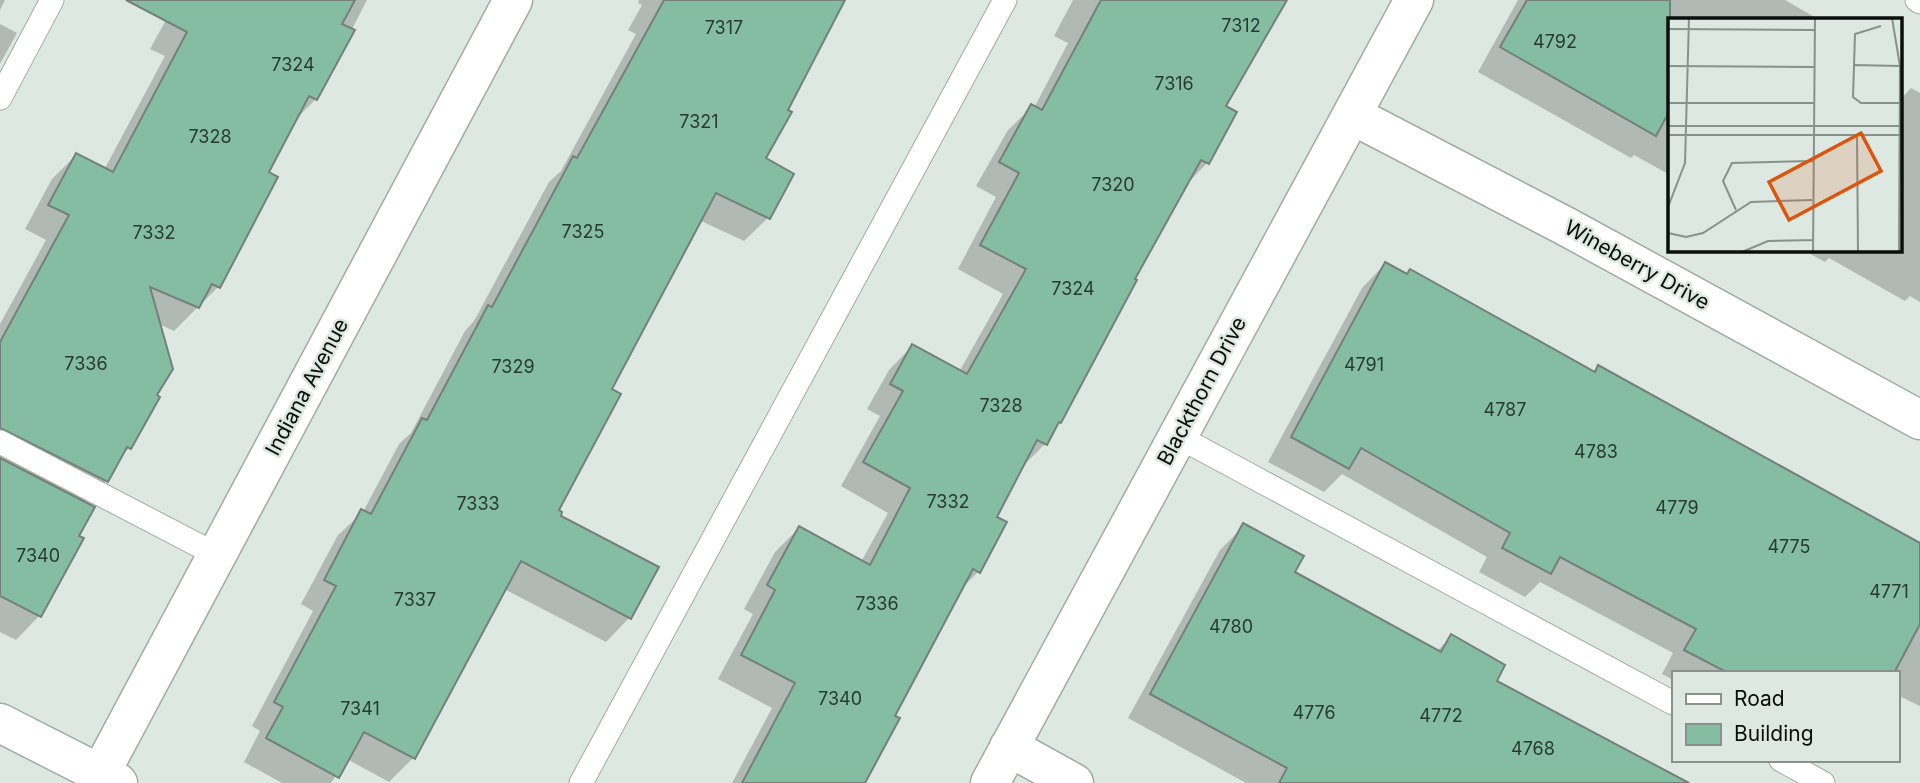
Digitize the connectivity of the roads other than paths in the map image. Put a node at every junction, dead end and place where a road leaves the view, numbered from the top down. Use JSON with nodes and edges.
{"nodes":[{"id":1,"x":52,"y":0,"type":"edge"},
{"id":2,"x":513,"y":0,"type":"edge"},
{"id":3,"x":1005,"y":0,"type":"edge"},
{"id":4,"x":1414,"y":0,"type":"edge"},
{"id":5,"x":0,"y":99,"type":"edge"},
{"id":6,"x":1352,"y":115,"type":"junction"},
{"id":7,"x":1920,"y":420,"type":"edge"},
{"id":8,"x":1177,"y":436,"type":"junction"},
{"id":9,"x":0,"y":442,"type":"edge"},
{"id":10,"x":217,"y":555,"type":"junction"},
{"id":11,"x":1672,"y":701,"type":"edge"},
{"id":12,"x":0,"y":723,"type":"edge"},
{"id":13,"x":1009,"y":747,"type":"junction"},
{"id":14,"x":1785,"y":762,"type":"edge"},
{"id":15,"x":109,"y":778,"type":"edge"},
{"id":16,"x":581,"y":783,"type":"edge"},
{"id":17,"x":990,"y":783,"type":"edge"},
{"id":18,"x":1074,"y":783,"type":"edge"},
{"id":19,"x":1823,"y":783,"type":"edge"}],
"edges":[{"from":1,"to":5,"type":"lane"},
{"from":2,"to":10,"type":"street","name":"Indiana Avenue"},
{"from":3,"to":16,"type":"lane"},
{"from":4,"to":6,"type":"street","name":"Blackthorn Drive"},
{"from":6,"to":7,"type":"street","name":"Wineberry Drive"},
{"from":6,"to":8,"type":"street","name":"Blackthorn Drive"},
{"from":8,"to":11,"type":"lane"},
{"from":8,"to":13,"type":"street","name":"Blackthorn Drive"},
{"from":9,"to":10,"type":"lane"},
{"from":10,"to":15,"type":"street","name":"Indiana Avenue"},
{"from":12,"to":15,"type":"street"},
{"from":13,"to":17,"type":"street","name":"Blackthorn Drive"},
{"from":13,"to":18,"type":"street"},
{"from":14,"to":19,"type":"lane"}]}
